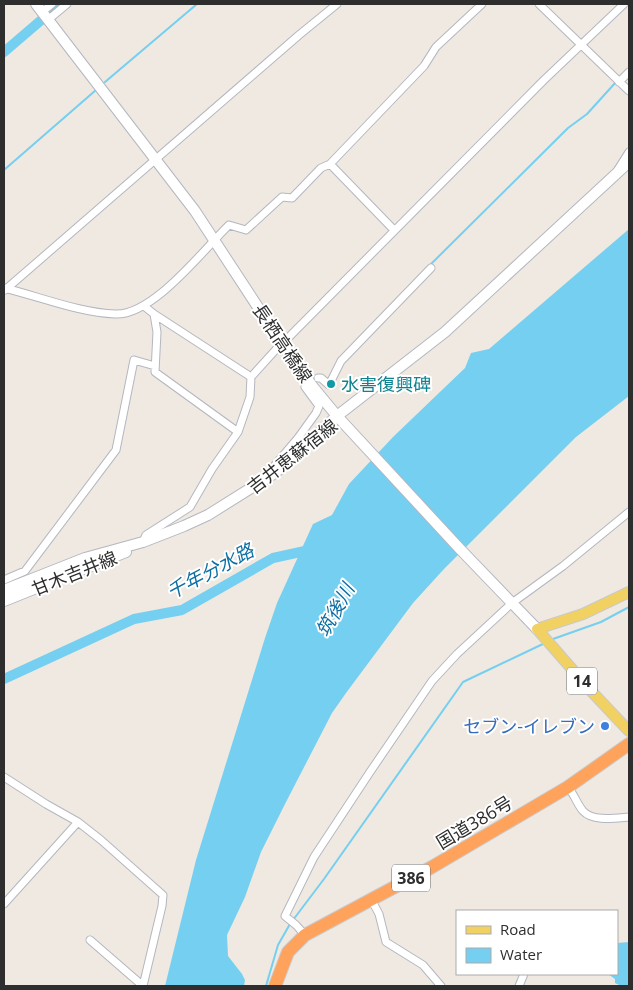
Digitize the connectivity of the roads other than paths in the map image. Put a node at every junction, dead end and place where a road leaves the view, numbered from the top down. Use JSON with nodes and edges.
{"nodes":[{"id":1,"x":52,"y":4,"type":"edge"},
{"id":2,"x":67,"y":4,"type":"edge"},
{"id":3,"x":336,"y":4,"type":"edge"},
{"id":4,"x":482,"y":4,"type":"edge"},
{"id":5,"x":540,"y":4,"type":"edge"},
{"id":6,"x":624,"y":4,"type":"edge"},
{"id":7,"x":43,"y":13,"type":"edge"},
{"id":8,"x":581,"y":45,"type":"junction"},
{"id":9,"x":629,"y":72,"type":"edge"},
{"id":10,"x":619,"y":82,"type":"junction"},
{"id":11,"x":629,"y":91,"type":"edge"},
{"id":12,"x":629,"y":152,"type":"edge"},
{"id":13,"x":156,"y":159,"type":"junction"},
{"id":14,"x":629,"y":162,"type":"edge"},
{"id":15,"x":330,"y":164,"type":"junction"},
{"id":16,"x":614,"y":176,"type":"junction"},
{"id":17,"x":394,"y":230,"type":"junction"},
{"id":18,"x":214,"y":240,"type":"junction"},
{"id":19,"x":431,"y":268,"type":"dead end"},
{"id":20,"x":5,"y":290,"type":"edge"},
{"id":21,"x":144,"y":306,"type":"junction"},
{"id":22,"x":154,"y":314,"type":"junction"},
{"id":23,"x":288,"y":338,"type":"dead end"},
{"id":24,"x":280,"y":345,"type":"dead end"},
{"id":25,"x":156,"y":366,"type":"junction"},
{"id":26,"x":252,"y":377,"type":"junction"},
{"id":27,"x":318,"y":378,"type":"dead end"},
{"id":28,"x":305,"y":387,"type":"dead end"},
{"id":29,"x":340,"y":419,"type":"junction"},
{"id":30,"x":238,"y":432,"type":"junction"},
{"id":31,"x":275,"y":473,"type":"junction"},
{"id":32,"x":629,"y":512,"type":"edge"},
{"id":33,"x":143,"y":542,"type":"junction"},
{"id":34,"x":4,"y":580,"type":"edge"},
{"id":35,"x":4,"y":590,"type":"edge"},
{"id":36,"x":629,"y":592,"type":"edge"},
{"id":37,"x":508,"y":600,"type":"junction"},
{"id":38,"x":4,"y":601,"type":"edge"},
{"id":39,"x":537,"y":630,"type":"junction"},
{"id":40,"x":629,"y":730,"type":"edge"},
{"id":41,"x":629,"y":744,"type":"edge"},
{"id":42,"x":4,"y":777,"type":"edge"},
{"id":43,"x":568,"y":787,"type":"junction"},
{"id":44,"x":629,"y":817,"type":"edge"},
{"id":45,"x":78,"y":822,"type":"junction"},
{"id":46,"x":371,"y":899,"type":"junction"},
{"id":47,"x":4,"y":904,"type":"edge"},
{"id":48,"x":305,"y":936,"type":"junction"},
{"id":49,"x":90,"y":940,"type":"dead end"},
{"id":50,"x":143,"y":986,"type":"edge"},
{"id":51,"x":275,"y":986,"type":"edge"},
{"id":52,"x":441,"y":986,"type":"edge"}],
"edges":[{"from":1,"to":7,"type":"street"},
{"from":2,"to":7,"type":"street"},
{"from":3,"to":13,"type":"street"},
{"from":4,"to":15,"type":"street"},
{"from":5,"to":8,"type":"street"},
{"from":6,"to":8,"type":"street"},
{"from":7,"to":13,"type":"main road","name":"長栖高橋線"},
{"from":8,"to":10,"type":"street"},
{"from":8,"to":17,"type":"street"},
{"from":9,"to":10,"type":"street"},
{"from":10,"to":11,"type":"street"},
{"from":12,"to":16,"type":"street"},
{"from":13,"to":18,"type":"main road","name":"長栖高橋線"},
{"from":13,"to":20,"type":"street"},
{"from":14,"to":16,"type":"main road"},
{"from":15,"to":17,"type":"street"},
{"from":15,"to":18,"type":"street"},
{"from":16,"to":29,"type":"main road"},
{"from":17,"to":23,"type":"street"},
{"from":18,"to":21,"type":"street"},
{"from":18,"to":29,"type":"main road","name":"長栖高橋線"},
{"from":19,"to":27,"type":"street"},
{"from":20,"to":21,"type":"street"},
{"from":21,"to":22,"type":"street"},
{"from":22,"to":25,"type":"street"},
{"from":22,"to":26,"type":"street"},
{"from":24,"to":26,"type":"street"},
{"from":25,"to":30,"type":"street"},
{"from":25,"to":34,"type":"street"},
{"from":26,"to":30,"type":"street"},
{"from":28,"to":31,"type":"street"},
{"from":29,"to":31,"type":"main road","name":"吉井恵蘇宿線"},
{"from":29,"to":37,"type":"main road","name":"吉井恵蘇宿線"},
{"from":30,"to":33,"type":"street"},
{"from":31,"to":33,"type":"main road","name":"吉井恵蘇宿線"},
{"from":32,"to":37,"type":"street"},
{"from":33,"to":35,"type":"main road","name":"吉井恵蘇宿線"},
{"from":33,"to":38,"type":"main road","name":"甘木吉井線"},
{"from":36,"to":39,"type":"main road"},
{"from":37,"to":39,"type":"main road","name":"吉井恵蘇宿線"},
{"from":37,"to":48,"type":"street"},
{"from":39,"to":40,"type":"main road","number":"14"},
{"from":41,"to":43,"type":"highway","name":"国道386号","number":"386"},
{"from":42,"to":45,"type":"street"},
{"from":43,"to":44,"type":"street"},
{"from":43,"to":46,"type":"highway","name":"国道386号","number":"386"},
{"from":45,"to":47,"type":"street"},
{"from":45,"to":50,"type":"street"},
{"from":46,"to":48,"type":"highway","name":"国道386号","number":"386"},
{"from":46,"to":52,"type":"street"},
{"from":48,"to":51,"type":"highway","name":"国道386号","number":"386"},
{"from":49,"to":50,"type":"street"}]}
